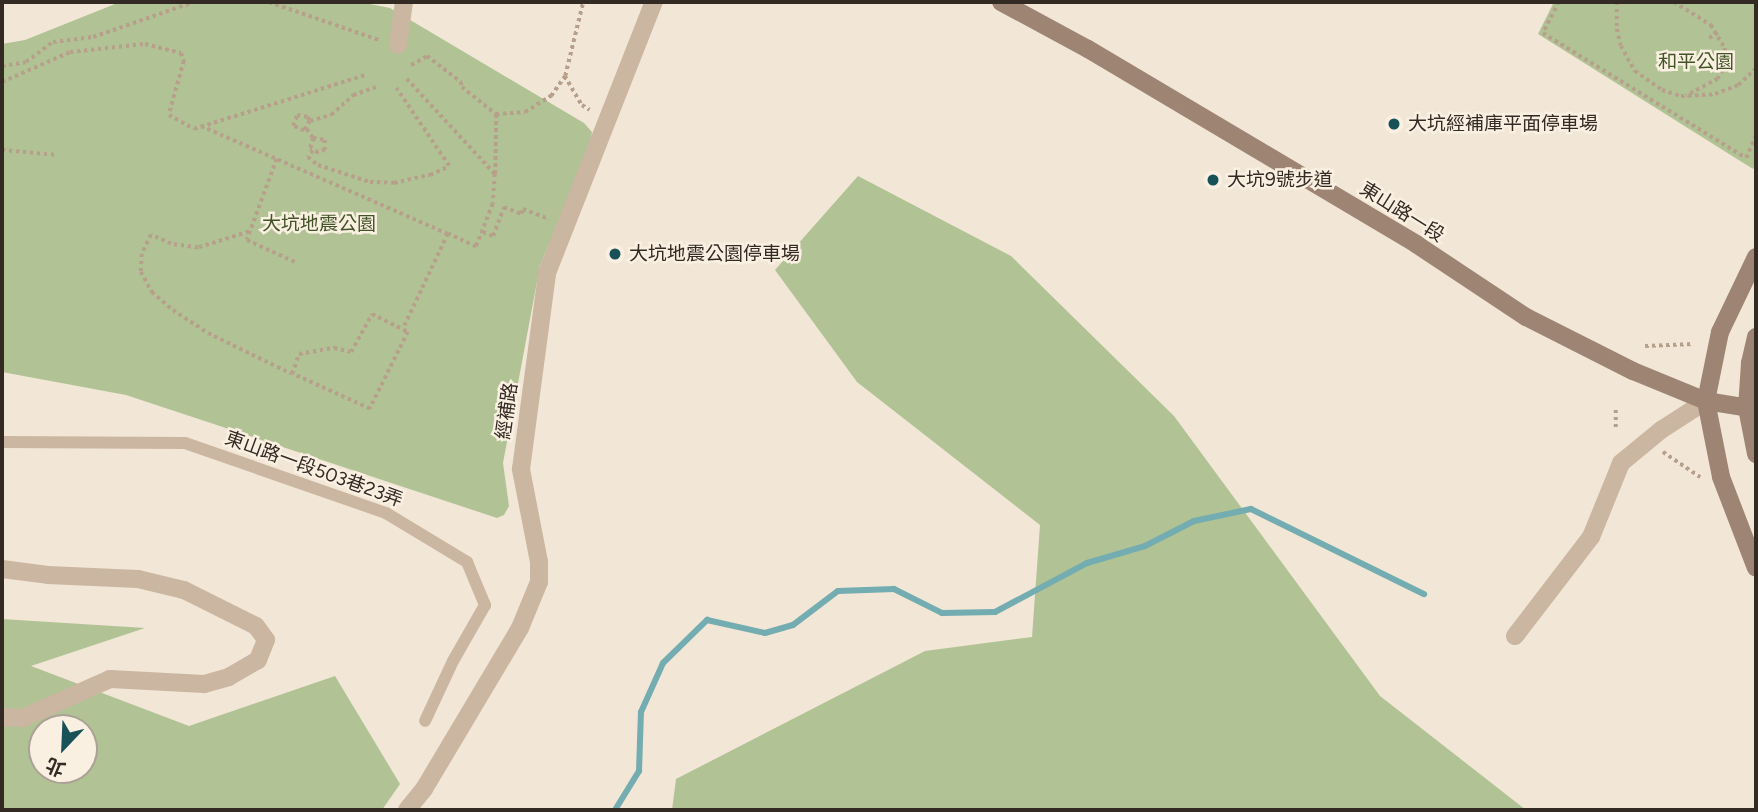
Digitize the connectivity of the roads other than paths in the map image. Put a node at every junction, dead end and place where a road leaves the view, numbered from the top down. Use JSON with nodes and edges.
{"nodes":[{"id":1,"x":404,"y":2,"type":"edge"},
{"id":2,"x":654,"y":2,"type":"edge"},
{"id":3,"x":1001,"y":2,"type":"edge"},
{"id":4,"x":392,"y":44,"type":"road end"},
{"id":5,"x":1756,"y":257,"type":"edge"},
{"id":6,"x":1756,"y":337,"type":"edge"},
{"id":7,"x":1706,"y":401,"type":"junction"},
{"id":8,"x":1751,"y":409,"type":"edge"},
{"id":9,"x":2,"y":442,"type":"edge"},
{"id":10,"x":1756,"y":454,"type":"edge"},
{"id":11,"x":1756,"y":568,"type":"edge"},
{"id":12,"x":2,"y":569,"type":"edge"},
{"id":13,"x":1515,"y":636,"type":"dead end"},
{"id":14,"x":2,"y":717,"type":"edge"},
{"id":15,"x":425,"y":721,"type":"dead end"},
{"id":16,"x":407,"y":810,"type":"edge"}],
"edges":[{"from":1,"to":4,"type":"street"},
{"from":2,"to":16,"type":"street","name":"經補路"},
{"from":3,"to":7,"type":"main road","name":"東山路一段"},
{"from":5,"to":7,"type":"main road"},
{"from":6,"to":8,"type":"main road"},
{"from":7,"to":8,"type":"main road","name":"東山路一段"},
{"from":7,"to":11,"type":"main road"},
{"from":7,"to":13,"type":"street"},
{"from":8,"to":10,"type":"main road"},
{"from":9,"to":15,"type":"lane","name":"東山路一段503巷23弄"},
{"from":12,"to":14,"type":"street"}]}
